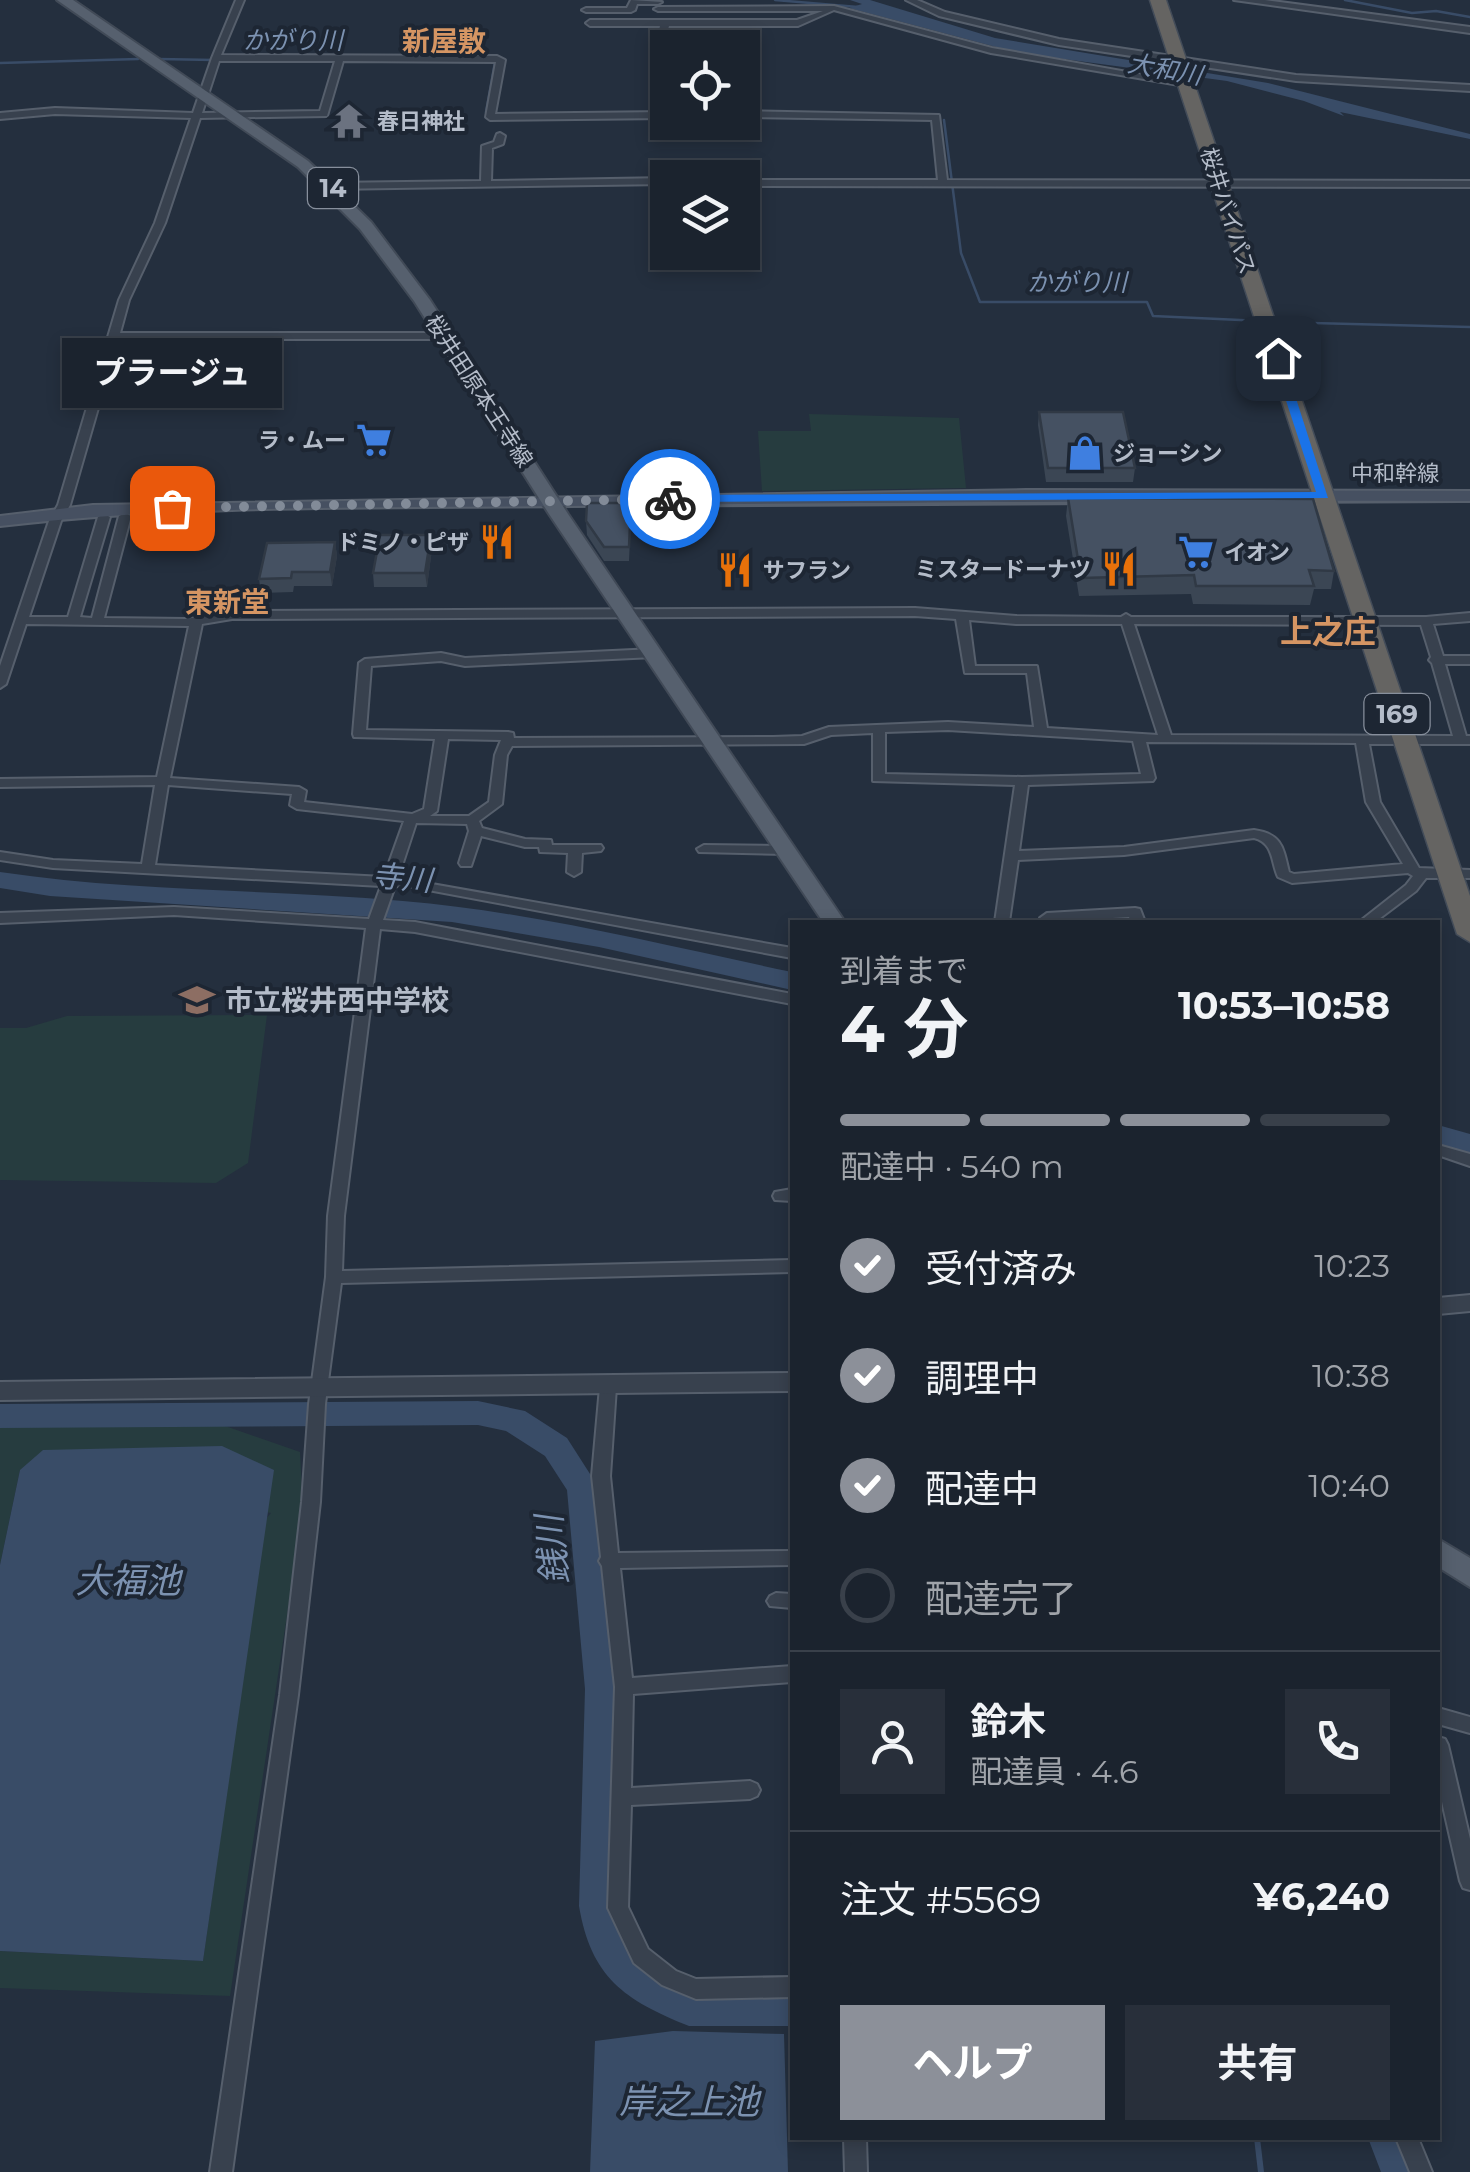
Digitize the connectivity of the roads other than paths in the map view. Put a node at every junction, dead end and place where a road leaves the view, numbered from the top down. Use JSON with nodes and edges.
{"nodes":[{"id":1,"x":64,"y":0,"type":"edge"},
{"id":2,"x":240,"y":0,"type":"edge"},
{"id":3,"x":758,"y":0,"type":"edge"},
{"id":4,"x":910,"y":0,"type":"edge"},
{"id":5,"x":1158,"y":0,"type":"edge"},
{"id":6,"x":1240,"y":0,"type":"edge"},
{"id":7,"x":658,"y":4,"type":"edge"},
{"id":8,"x":741,"y":4,"type":"edge"},
{"id":9,"x":831,"y":5,"type":"edge"},
{"id":10,"x":586,"y":10,"type":"dead end"},
{"id":11,"x":590,"y":23,"type":"dead end"},
{"id":12,"x":660,"y":23,"type":"junction"},
{"id":13,"x":742,"y":23,"type":"junction"},
{"id":14,"x":660,"y":30,"type":"edge"},
{"id":15,"x":1470,"y":30,"type":"edge"},
{"id":16,"x":340,"y":56,"type":"junction"},
{"id":17,"x":216,"y":58,"type":"junction"},
{"id":18,"x":1181,"y":71,"type":"junction"},
{"id":19,"x":1470,"y":88,"type":"edge"},
{"id":20,"x":204,"y":94,"type":"junction"},
{"id":21,"x":196,"y":114,"type":"junction"},
{"id":22,"x":230,"y":114,"type":"junction"},
{"id":23,"x":760,"y":114,"type":"edge"},
{"id":24,"x":650,"y":115,"type":"edge"},
{"id":25,"x":0,"y":116,"type":"edge"},
{"id":26,"x":500,"y":136,"type":"dead end"},
{"id":27,"x":650,"y":181,"type":"edge"},
{"id":28,"x":486,"y":182,"type":"junction"},
{"id":29,"x":760,"y":183,"type":"edge"},
{"id":30,"x":1220,"y":183,"type":"junction"},
{"id":31,"x":943,"y":184,"type":"junction"},
{"id":32,"x":1470,"y":184,"type":"edge"},
{"id":33,"x":330,"y":186,"type":"junction"},
{"id":34,"x":112,"y":336,"type":"junction"},
{"id":35,"x":446,"y":336,"type":"junction"},
{"id":36,"x":1470,"y":496,"type":"edge"},
{"id":37,"x":1325,"y":499,"type":"junction"},
{"id":38,"x":553,"y":504,"type":"junction"},
{"id":39,"x":1470,"y":504,"type":"edge"},
{"id":40,"x":58,"y":516,"type":"junction"},
{"id":41,"x":125,"y":516,"type":"junction"},
{"id":42,"x":104,"y":517,"type":"junction"},
{"id":43,"x":0,"y":521,"type":"edge"},
{"id":44,"x":0,"y":529,"type":"edge"},
{"id":45,"x":628,"y":615,"type":"junction"},
{"id":46,"x":962,"y":616,"type":"junction"},
{"id":47,"x":1470,"y":617,"type":"edge"},
{"id":48,"x":1126,"y":618,"type":"junction"},
{"id":49,"x":22,"y":620,"type":"junction"},
{"id":50,"x":1366,"y":620,"type":"junction"},
{"id":51,"x":73,"y":621,"type":"junction"},
{"id":52,"x":97,"y":621,"type":"junction"},
{"id":53,"x":1426,"y":621,"type":"junction"},
{"id":54,"x":196,"y":622,"type":"junction"},
{"id":55,"x":654,"y":653,"type":"junction"},
{"id":56,"x":1435,"y":660,"type":"junction"},
{"id":57,"x":1470,"y":660,"type":"edge"},
{"id":58,"x":0,"y":684,"type":"edge"},
{"id":59,"x":879,"y":730,"type":"junction"},
{"id":60,"x":1041,"y":730,"type":"junction"},
{"id":61,"x":442,"y":735,"type":"junction"},
{"id":62,"x":1138,"y":737,"type":"junction"},
{"id":63,"x":1362,"y":738,"type":"junction"},
{"id":64,"x":1405,"y":738,"type":"junction"},
{"id":65,"x":1166,"y":740,"type":"junction"},
{"id":66,"x":1465,"y":740,"type":"edge"},
{"id":67,"x":711,"y":741,"type":"junction"},
{"id":68,"x":507,"y":742,"type":"junction"},
{"id":69,"x":162,"y":781,"type":"junction"},
{"id":70,"x":1022,"y":781,"type":"junction"},
{"id":71,"x":0,"y":784,"type":"edge"},
{"id":72,"x":412,"y":818,"type":"junction"},
{"id":73,"x":474,"y":826,"type":"junction"},
{"id":74,"x":575,"y":848,"type":"junction"},
{"id":75,"x":596,"y":848,"type":"dead end"},
{"id":76,"x":704,"y":849,"type":"dead end"},
{"id":77,"x":785,"y":850,"type":"junction"},
{"id":78,"x":0,"y":856,"type":"edge"},
{"id":79,"x":1012,"y":856,"type":"junction"},
{"id":80,"x":466,"y":863,"type":"dead end"},
{"id":81,"x":148,"y":870,"type":"junction"},
{"id":82,"x":1417,"y":871,"type":"junction"},
{"id":83,"x":574,"y":872,"type":"dead end"},
{"id":84,"x":1460,"y":874,"type":"edge"},
{"id":85,"x":388,"y":885,"type":"junction"},
{"id":86,"x":0,"y":918,"type":"edge"},
{"id":87,"x":1048,"y":918,"type":"dead end"},
{"id":88,"x":833,"y":920,"type":"edge"},
{"id":89,"x":1002,"y":920,"type":"edge"},
{"id":90,"x":1138,"y":920,"type":"edge"},
{"id":91,"x":1369,"y":920,"type":"edge"},
{"id":92,"x":377,"y":923,"type":"junction"},
{"id":93,"x":1470,"y":934,"type":"edge"},
{"id":94,"x":790,"y":953,"type":"edge"},
{"id":95,"x":790,"y":999,"type":"edge"},
{"id":96,"x":1440,"y":1151,"type":"edge"},
{"id":97,"x":1470,"y":1160,"type":"edge"},
{"id":98,"x":790,"y":1266,"type":"edge"},
{"id":99,"x":334,"y":1276,"type":"junction"},
{"id":100,"x":1470,"y":1303,"type":"edge"},
{"id":101,"x":1440,"y":1306,"type":"edge"},
{"id":102,"x":790,"y":1382,"type":"edge"},
{"id":103,"x":608,"y":1387,"type":"junction"},
{"id":104,"x":0,"y":1390,"type":"edge"},
{"id":105,"x":318,"y":1405,"type":"junction"},
{"id":106,"x":1440,"y":1552,"type":"edge"},
{"id":107,"x":790,"y":1558,"type":"edge"},
{"id":108,"x":608,"y":1561,"type":"junction"},
{"id":109,"x":1470,"y":1574,"type":"edge"},
{"id":110,"x":790,"y":1674,"type":"edge"},
{"id":111,"x":624,"y":1687,"type":"junction"},
{"id":112,"x":1440,"y":1716,"type":"edge"},
{"id":113,"x":1470,"y":1724,"type":"edge"},
{"id":114,"x":1440,"y":1753,"type":"edge"},
{"id":115,"x":750,"y":1790,"type":"dead end"},
{"id":116,"x":622,"y":1796,"type":"junction"},
{"id":117,"x":1470,"y":1880,"type":"edge"},
{"id":118,"x":790,"y":1987,"type":"edge"},
{"id":119,"x":855,"y":2140,"type":"edge"},
{"id":120,"x":1408,"y":2140,"type":"edge"},
{"id":121,"x":222,"y":2172,"type":"edge"},
{"id":122,"x":856,"y":2172,"type":"edge"},
{"id":123,"x":1421,"y":2172,"type":"edge"}],
"edges":[{"from":1,"to":20,"type":"main road","name":"桜井田原本王寺線","number":"14"},
{"from":2,"to":17,"type":"street"},
{"from":3,"to":9,"type":"street"},
{"from":4,"to":18,"type":"street"},
{"from":5,"to":18,"type":"highway","name":"桜井バイパス","number":"169"},
{"from":6,"to":15,"type":"street"},
{"from":7,"to":8,"type":"street"},
{"from":7,"to":10,"type":"street"},
{"from":7,"to":12,"type":"street"},
{"from":8,"to":9,"type":"street"},
{"from":8,"to":13,"type":"street"},
{"from":9,"to":13,"type":"street"},
{"from":9,"to":18,"type":"street"},
{"from":11,"to":12,"type":"street"},
{"from":12,"to":13,"type":"street"},
{"from":12,"to":14,"type":"street"},
{"from":16,"to":17,"type":"street"},
{"from":16,"to":22,"type":"street"},
{"from":16,"to":24,"type":"street"},
{"from":17,"to":20,"type":"street"},
{"from":18,"to":19,"type":"street"},
{"from":18,"to":30,"type":"highway","name":"桜井バイパス","number":"169"},
{"from":20,"to":21,"type":"street"},
{"from":20,"to":22,"type":"main road","name":"桜井田原本王寺線","number":"14"},
{"from":21,"to":22,"type":"street"},
{"from":21,"to":25,"type":"street"},
{"from":21,"to":34,"type":"street"},
{"from":22,"to":33,"type":"main road","name":"桜井田原本王寺線","number":"14"},
{"from":23,"to":31,"type":"street"},
{"from":26,"to":28,"type":"street"},
{"from":27,"to":28,"type":"street"},
{"from":28,"to":33,"type":"street"},
{"from":29,"to":31,"type":"street"},
{"from":30,"to":31,"type":"street"},
{"from":30,"to":32,"type":"street"},
{"from":30,"to":37,"type":"highway","name":"桜井バイパス","number":"169"},
{"from":33,"to":35,"type":"main road","name":"桜井田原本王寺線","number":"14"},
{"from":34,"to":35,"type":"street"},
{"from":34,"to":40,"type":"street"},
{"from":35,"to":38,"type":"main road","name":"桜井田原本王寺線","number":"14"},
{"from":36,"to":37,"type":"main road","name":"中和幹線"},
{"from":37,"to":38,"type":"main road","name":"中和幹線"},
{"from":37,"to":39,"type":"main road","name":"中和幹線"},
{"from":37,"to":50,"type":"highway","name":"桜井バイパス","number":"169"},
{"from":38,"to":40,"type":"main road","name":"中和幹線"},
{"from":38,"to":41,"type":"main road","name":"中和幹線"},
{"from":38,"to":45,"type":"main road","name":"桜井田原本王寺線","number":"14"},
{"from":40,"to":42,"type":"main road","name":"中和幹線"},
{"from":40,"to":43,"type":"main road","name":"中和幹線"},
{"from":40,"to":44,"type":"main road","name":"中和幹線"},
{"from":40,"to":49,"type":"street"},
{"from":41,"to":42,"type":"main road","name":"中和幹線"},
{"from":41,"to":52,"type":"street"},
{"from":42,"to":51,"type":"street"},
{"from":45,"to":46,"type":"street"},
{"from":45,"to":54,"type":"street"},
{"from":45,"to":55,"type":"main road","name":"桜井田原本王寺線","number":"14"},
{"from":46,"to":48,"type":"street"},
{"from":46,"to":60,"type":"street"},
{"from":47,"to":53,"type":"street"},
{"from":48,"to":50,"type":"street"},
{"from":48,"to":65,"type":"street"},
{"from":49,"to":51,"type":"street"},
{"from":49,"to":58,"type":"street"},
{"from":50,"to":53,"type":"street"},
{"from":50,"to":64,"type":"highway","name":"桜井バイパス","number":"169"},
{"from":51,"to":52,"type":"street"},
{"from":52,"to":54,"type":"street"},
{"from":53,"to":56,"type":"street"},
{"from":54,"to":69,"type":"street"},
{"from":55,"to":61,"type":"street"},
{"from":55,"to":67,"type":"main road","name":"桜井田原本王寺線","number":"14"},
{"from":56,"to":57,"type":"street"},
{"from":56,"to":66,"type":"street"},
{"from":59,"to":60,"type":"street"},
{"from":59,"to":67,"type":"street"},
{"from":59,"to":70,"type":"street"},
{"from":60,"to":62,"type":"street"},
{"from":61,"to":68,"type":"street"},
{"from":61,"to":72,"type":"street"},
{"from":62,"to":65,"type":"street"},
{"from":62,"to":70,"type":"street"},
{"from":63,"to":64,"type":"street"},
{"from":63,"to":65,"type":"street"},
{"from":63,"to":82,"type":"street"},
{"from":64,"to":66,"type":"street"},
{"from":64,"to":84,"type":"highway","name":"桜井バイパス","number":"169"},
{"from":67,"to":68,"type":"street"},
{"from":67,"to":77,"type":"main road","name":"桜井田原本王寺線","number":"14"},
{"from":68,"to":73,"type":"street"},
{"from":69,"to":71,"type":"street"},
{"from":69,"to":72,"type":"street"},
{"from":69,"to":81,"type":"street"},
{"from":70,"to":79,"type":"street"},
{"from":72,"to":73,"type":"street"},
{"from":72,"to":85,"type":"street"},
{"from":73,"to":74,"type":"street"},
{"from":73,"to":80,"type":"street"},
{"from":74,"to":75,"type":"street"},
{"from":74,"to":83,"type":"street"},
{"from":76,"to":77,"type":"street"},
{"from":77,"to":88,"type":"main road","name":"桜井田原本王寺線","number":"14"},
{"from":78,"to":81,"type":"street"},
{"from":79,"to":82,"type":"street"},
{"from":79,"to":89,"type":"street"},
{"from":81,"to":85,"type":"street"},
{"from":82,"to":84,"type":"street"},
{"from":82,"to":91,"type":"street"},
{"from":84,"to":93,"type":"highway","name":"桜井バイパス","number":"169"},
{"from":85,"to":92,"type":"street"},
{"from":85,"to":94,"type":"street"},
{"from":86,"to":92,"type":"street"},
{"from":87,"to":90,"type":"street"},
{"from":92,"to":95,"type":"street"},
{"from":92,"to":99,"type":"street"},
{"from":96,"to":97,"type":"street"},
{"from":98,"to":99,"type":"street"},
{"from":99,"to":105,"type":"street"},
{"from":100,"to":101,"type":"street"},
{"from":102,"to":103,"type":"street"},
{"from":103,"to":105,"type":"street"},
{"from":103,"to":108,"type":"street"},
{"from":104,"to":105,"type":"street"},
{"from":105,"to":121,"type":"street"},
{"from":106,"to":109,"type":"main road"},
{"from":107,"to":108,"type":"street"},
{"from":108,"to":111,"type":"street"},
{"from":110,"to":111,"type":"street"},
{"from":111,"to":116,"type":"street"},
{"from":112,"to":113,"type":"street"},
{"from":114,"to":117,"type":"street"},
{"from":115,"to":116,"type":"street"},
{"from":116,"to":118,"type":"street"},
{"from":119,"to":122,"type":"street"},
{"from":120,"to":123,"type":"street"}]}
